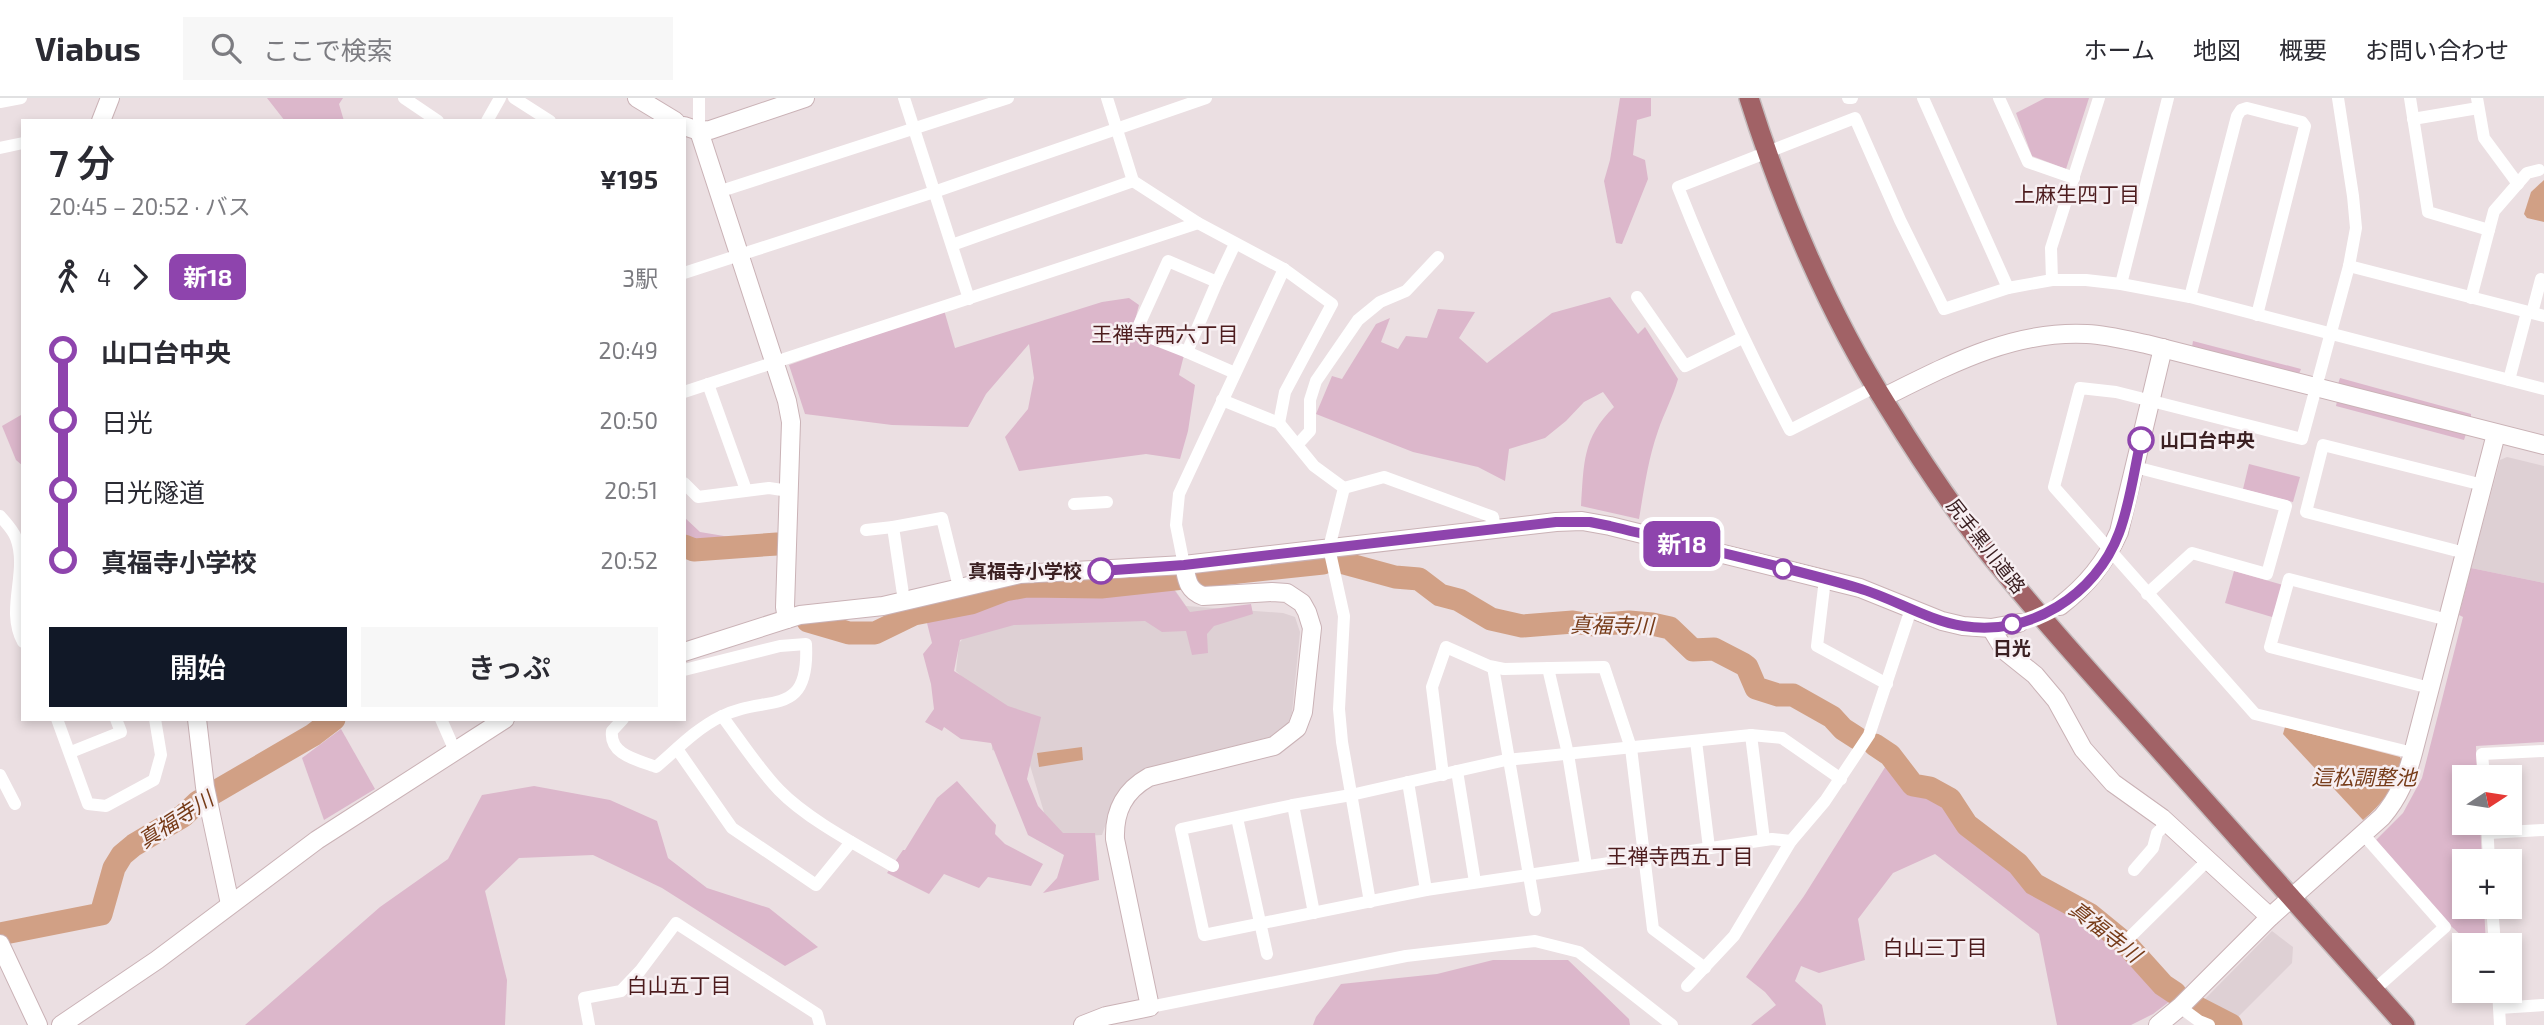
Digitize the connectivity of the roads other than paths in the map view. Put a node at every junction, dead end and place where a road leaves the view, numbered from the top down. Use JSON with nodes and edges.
{"nodes":[{"id":1,"x":21,"y":98,"type":"edge"},
{"id":2,"x":110,"y":98,"type":"edge"},
{"id":3,"x":404,"y":98,"type":"edge"},
{"id":4,"x":500,"y":98,"type":"edge"},
{"id":5,"x":513,"y":98,"type":"edge"},
{"id":6,"x":637,"y":98,"type":"edge"},
{"id":7,"x":699,"y":98,"type":"edge"},
{"id":8,"x":805,"y":98,"type":"edge"},
{"id":9,"x":904,"y":98,"type":"edge"},
{"id":10,"x":1008,"y":98,"type":"edge"},
{"id":11,"x":1107,"y":98,"type":"edge"},
{"id":12,"x":1206,"y":98,"type":"edge"},
{"id":13,"x":1749,"y":98,"type":"edge"},
{"id":14,"x":1923,"y":98,"type":"edge"},
{"id":15,"x":1999,"y":98,"type":"edge"},
{"id":16,"x":2099,"y":98,"type":"edge"},
{"id":17,"x":2168,"y":98,"type":"edge"},
{"id":18,"x":2338,"y":98,"type":"edge"},
{"id":19,"x":2410,"y":98,"type":"edge"},
{"id":20,"x":0,"y":102,"type":"edge"},
{"id":21,"x":2477,"y":103,"type":"edge"},
{"id":22,"x":102,"y":119,"type":"edge"},
{"id":23,"x":435,"y":119,"type":"edge"},
{"id":24,"x":488,"y":119,"type":"edge"},
{"id":25,"x":547,"y":119,"type":"edge"},
{"id":26,"x":672,"y":119,"type":"edge"},
{"id":27,"x":2413,"y":119,"type":"junction"},
{"id":28,"x":1117,"y":128,"type":"junction"},
{"id":29,"x":692,"y":129,"type":"edge"},
{"id":30,"x":914,"y":129,"type":"junction"},
{"id":31,"x":21,"y":143,"type":"edge"},
{"id":32,"x":0,"y":148,"type":"edge"},
{"id":33,"x":1766,"y":153,"type":"junction"},
{"id":34,"x":2539,"y":170,"type":"dead end"},
{"id":35,"x":2074,"y":178,"type":"junction"},
{"id":36,"x":1133,"y":181,"type":"junction"},
{"id":37,"x":2518,"y":184,"type":"junction"},
{"id":38,"x":718,"y":192,"type":"junction"},
{"id":39,"x":934,"y":192,"type":"junction"},
{"id":40,"x":1198,"y":223,"type":"junction"},
{"id":41,"x":2489,"y":230,"type":"junction"},
{"id":42,"x":1235,"y":244,"type":"junction"},
{"id":43,"x":952,"y":245,"type":"junction"},
{"id":44,"x":740,"y":255,"type":"junction"},
{"id":45,"x":1438,"y":257,"type":"dead end"},
{"id":46,"x":2349,"y":266,"type":"junction"},
{"id":47,"x":1284,"y":269,"type":"junction"},
{"id":48,"x":686,"y":272,"type":"edge"},
{"id":49,"x":2541,"y":279,"type":"dead end"},
{"id":50,"x":2052,"y":280,"type":"junction"},
{"id":51,"x":1216,"y":282,"type":"junction"},
{"id":52,"x":2121,"y":284,"type":"junction"},
{"id":53,"x":2008,"y":288,"type":"junction"},
{"id":54,"x":1637,"y":297,"type":"dead end"},
{"id":55,"x":2190,"y":297,"type":"junction"},
{"id":56,"x":2471,"y":298,"type":"junction"},
{"id":57,"x":969,"y":299,"type":"junction"},
{"id":58,"x":2534,"y":314,"type":"edge"},
{"id":59,"x":2257,"y":315,"type":"junction"},
{"id":60,"x":2331,"y":332,"type":"junction"},
{"id":61,"x":1742,"y":338,"type":"junction"},
{"id":62,"x":2163,"y":348,"type":"junction"},
{"id":63,"x":1187,"y":352,"type":"junction"},
{"id":64,"x":774,"y":364,"type":"junction"},
{"id":65,"x":1235,"y":373,"type":"junction"},
{"id":66,"x":2509,"y":380,"type":"junction"},
{"id":67,"x":708,"y":384,"type":"junction"},
{"id":68,"x":2316,"y":387,"type":"junction"},
{"id":69,"x":2544,"y":389,"type":"edge"},
{"id":70,"x":686,"y":391,"type":"edge"},
{"id":71,"x":1878,"y":392,"type":"junction"},
{"id":72,"x":1222,"y":400,"type":"junction"},
{"id":73,"x":2150,"y":401,"type":"junction"},
{"id":74,"x":1279,"y":423,"type":"junction"},
{"id":75,"x":2496,"y":434,"type":"junction"},
{"id":76,"x":1298,"y":444,"type":"junction"},
{"id":77,"x":2544,"y":445,"type":"edge"},
{"id":78,"x":2135,"y":467,"type":"junction"},
{"id":79,"x":686,"y":485,"type":"edge"},
{"id":80,"x":2483,"y":485,"type":"junction"},
{"id":81,"x":1344,"y":488,"type":"junction"},
{"id":82,"x":746,"y":490,"type":"junction"},
{"id":83,"x":789,"y":491,"type":"junction"},
{"id":84,"x":1107,"y":502,"type":"dead end"},
{"id":85,"x":1074,"y":504,"type":"dead end"},
{"id":86,"x":0,"y":516,"type":"edge"},
{"id":87,"x":893,"y":527,"type":"junction"},
{"id":88,"x":1495,"y":528,"type":"junction"},
{"id":89,"x":866,"y":530,"type":"dead end"},
{"id":90,"x":1329,"y":548,"type":"junction"},
{"id":91,"x":2111,"y":550,"type":"junction"},
{"id":92,"x":2465,"y":553,"type":"junction"},
{"id":93,"x":1186,"y":574,"type":"junction"},
{"id":94,"x":1825,"y":579,"type":"junction"},
{"id":95,"x":958,"y":587,"type":"junction"},
{"id":96,"x":2147,"y":594,"type":"junction"},
{"id":97,"x":904,"y":601,"type":"junction"},
{"id":98,"x":2060,"y":606,"type":"dead end"},
{"id":99,"x":1911,"y":609,"type":"junction"},
{"id":100,"x":787,"y":619,"type":"junction"},
{"id":101,"x":2448,"y":620,"type":"junction"},
{"id":102,"x":2019,"y":623,"type":"dead end"},
{"id":103,"x":1991,"y":628,"type":"junction"},
{"id":104,"x":21,"y":639,"type":"edge"},
{"id":105,"x":686,"y":651,"type":"edge"},
{"id":106,"x":1493,"y":667,"type":"junction"},
{"id":107,"x":1548,"y":668,"type":"junction"},
{"id":108,"x":686,"y":670,"type":"edge"},
{"id":109,"x":1887,"y":684,"type":"junction"},
{"id":110,"x":2430,"y":688,"type":"junction"},
{"id":111,"x":722,"y":716,"type":"junction"},
{"id":112,"x":58,"y":721,"type":"edge"},
{"id":113,"x":117,"y":721,"type":"edge"},
{"id":114,"x":155,"y":721,"type":"edge"},
{"id":115,"x":197,"y":721,"type":"edge"},
{"id":116,"x":442,"y":721,"type":"edge"},
{"id":117,"x":502,"y":721,"type":"edge"},
{"id":118,"x":622,"y":721,"type":"edge"},
{"id":119,"x":1752,"y":736,"type":"junction"},
{"id":120,"x":1696,"y":741,"type":"junction"},
{"id":121,"x":1631,"y":748,"type":"junction"},
{"id":122,"x":677,"y":749,"type":"junction"},
{"id":123,"x":455,"y":751,"type":"junction"},
{"id":124,"x":2544,"y":751,"type":"edge"},
{"id":125,"x":71,"y":752,"type":"junction"},
{"id":126,"x":2413,"y":753,"type":"junction"},
{"id":127,"x":1568,"y":754,"type":"junction"},
{"id":128,"x":1509,"y":760,"type":"junction"},
{"id":129,"x":2483,"y":765,"type":"edge"},
{"id":130,"x":1457,"y":771,"type":"junction"},
{"id":131,"x":0,"y":775,"type":"edge"},
{"id":132,"x":1443,"y":775,"type":"junction"},
{"id":133,"x":1841,"y":779,"type":"junction"},
{"id":134,"x":1408,"y":782,"type":"junction"},
{"id":135,"x":1351,"y":795,"type":"junction"},
{"id":136,"x":15,"y":804,"type":"dead end"},
{"id":137,"x":1293,"y":805,"type":"junction"},
{"id":138,"x":1237,"y":818,"type":"junction"},
{"id":139,"x":2167,"y":823,"type":"junction"},
{"id":140,"x":2522,"y":829,"type":"edge"},
{"id":141,"x":2544,"y":830,"type":"edge"},
{"id":142,"x":2363,"y":834,"type":"junction"},
{"id":143,"x":1764,"y":840,"type":"junction"},
{"id":144,"x":1791,"y":841,"type":"junction"},
{"id":145,"x":851,"y":842,"type":"junction"},
{"id":146,"x":1709,"y":848,"type":"junction"},
{"id":147,"x":1645,"y":857,"type":"junction"},
{"id":148,"x":2208,"y":860,"type":"junction"},
{"id":149,"x":1586,"y":865,"type":"junction"},
{"id":150,"x":893,"y":866,"type":"dead end"},
{"id":151,"x":2134,"y":870,"type":"dead end"},
{"id":152,"x":1529,"y":874,"type":"junction"},
{"id":153,"x":1475,"y":882,"type":"junction"},
{"id":154,"x":1426,"y":890,"type":"junction"},
{"id":155,"x":2292,"y":898,"type":"junction"},
{"id":156,"x":1370,"y":902,"type":"junction"},
{"id":157,"x":230,"y":904,"type":"junction"},
{"id":158,"x":1535,"y":910,"type":"dead end"},
{"id":159,"x":1314,"y":913,"type":"junction"},
{"id":160,"x":2270,"y":917,"type":"junction"},
{"id":161,"x":1260,"y":923,"type":"junction"},
{"id":162,"x":2129,"y":938,"type":"dead end"},
{"id":163,"x":0,"y":944,"type":"edge"},
{"id":164,"x":1267,"y":954,"type":"dead end"},
{"id":165,"x":1704,"y":968,"type":"junction"},
{"id":166,"x":1687,"y":986,"type":"dead end"},
{"id":167,"x":2374,"y":990,"type":"junction"},
{"id":168,"x":2499,"y":1003,"type":"edge"},
{"id":169,"x":2544,"y":1005,"type":"edge"},
{"id":170,"x":2180,"y":1007,"type":"junction"},
{"id":171,"x":2499,"y":1007,"type":"junction"},
{"id":172,"x":1146,"y":1008,"type":"junction"},
{"id":173,"x":38,"y":1025,"type":"edge"},
{"id":174,"x":61,"y":1025,"type":"edge"},
{"id":175,"x":589,"y":1025,"type":"edge"},
{"id":176,"x":820,"y":1025,"type":"edge"},
{"id":177,"x":1083,"y":1025,"type":"edge"},
{"id":178,"x":1672,"y":1025,"type":"edge"},
{"id":179,"x":2158,"y":1025,"type":"edge"},
{"id":180,"x":2209,"y":1025,"type":"edge"},
{"id":181,"x":2405,"y":1025,"type":"edge"},
{"id":182,"x":2500,"y":1025,"type":"edge"}],
"edges":[{"from":1,"to":20,"type":"street"},
{"from":2,"to":22,"type":"street"},
{"from":3,"to":23,"type":"street"},
{"from":4,"to":24,"type":"street"},
{"from":5,"to":25,"type":"street"},
{"from":6,"to":26,"type":"street"},
{"from":7,"to":29,"type":"street"},
{"from":8,"to":29,"type":"street"},
{"from":9,"to":30,"type":"street"},
{"from":10,"to":30,"type":"street"},
{"from":11,"to":28,"type":"street"},
{"from":12,"to":28,"type":"street"},
{"from":13,"to":33,"type":"main road","name":"尻手黒川道路"},
{"from":14,"to":53,"type":"street"},
{"from":15,"to":35,"type":"street"},
{"from":16,"to":35,"type":"street"},
{"from":17,"to":52,"type":"street"},
{"from":18,"to":46,"type":"street"},
{"from":19,"to":27,"type":"street"},
{"from":21,"to":27,"type":"street"},
{"from":21,"to":37,"type":"street"},
{"from":27,"to":41,"type":"street"},
{"from":28,"to":36,"type":"street"},
{"from":28,"to":39,"type":"street"},
{"from":29,"to":38,"type":"street"},
{"from":30,"to":38,"type":"street"},
{"from":30,"to":39,"type":"street"},
{"from":31,"to":32,"type":"street"},
{"from":33,"to":53,"type":"street"},
{"from":33,"to":61,"type":"street"},
{"from":33,"to":71,"type":"main road","name":"尻手黒川道路"},
{"from":34,"to":37,"type":"street"},
{"from":35,"to":50,"type":"street"},
{"from":36,"to":40,"type":"street"},
{"from":36,"to":43,"type":"street"},
{"from":37,"to":41,"type":"street"},
{"from":38,"to":44,"type":"street"},
{"from":39,"to":43,"type":"street"},
{"from":39,"to":44,"type":"street"},
{"from":40,"to":42,"type":"street"},
{"from":40,"to":57,"type":"street"},
{"from":41,"to":56,"type":"street"},
{"from":42,"to":47,"type":"street"},
{"from":42,"to":51,"type":"street"},
{"from":43,"to":57,"type":"street"},
{"from":44,"to":48,"type":"street"},
{"from":44,"to":64,"type":"street"},
{"from":45,"to":76,"type":"street"},
{"from":46,"to":56,"type":"street"},
{"from":46,"to":60,"type":"street"},
{"from":47,"to":65,"type":"street"},
{"from":47,"to":74,"type":"street"},
{"from":49,"to":58,"type":"street"},
{"from":50,"to":52,"type":"street"},
{"from":50,"to":53,"type":"street"},
{"from":51,"to":63,"type":"street"},
{"from":51,"to":63,"type":"street"},
{"from":52,"to":55,"type":"street"},
{"from":54,"to":61,"type":"street"},
{"from":55,"to":59,"type":"street"},
{"from":55,"to":59,"type":"street"},
{"from":56,"to":58,"type":"street"},
{"from":57,"to":64,"type":"street"},
{"from":58,"to":66,"type":"street"},
{"from":59,"to":60,"type":"street"},
{"from":60,"to":66,"type":"street"},
{"from":60,"to":68,"type":"street"},
{"from":61,"to":71,"type":"street"},
{"from":62,"to":68,"type":"street"},
{"from":62,"to":71,"type":"street"},
{"from":62,"to":73,"type":"street"},
{"from":63,"to":65,"type":"street"},
{"from":64,"to":67,"type":"street"},
{"from":64,"to":83,"type":"street"},
{"from":65,"to":72,"type":"street"},
{"from":66,"to":69,"type":"street"},
{"from":67,"to":70,"type":"street"},
{"from":67,"to":82,"type":"street"},
{"from":68,"to":73,"type":"street"},
{"from":68,"to":75,"type":"street"},
{"from":71,"to":155,"type":"main road","name":"尻手黒川道路"},
{"from":72,"to":74,"type":"street"},
{"from":72,"to":93,"type":"street"},
{"from":73,"to":78,"type":"street"},
{"from":73,"to":91,"type":"street"},
{"from":74,"to":76,"type":"street"},
{"from":75,"to":77,"type":"street"},
{"from":75,"to":80,"type":"street"},
{"from":76,"to":81,"type":"street"},
{"from":78,"to":91,"type":"street"},
{"from":78,"to":96,"type":"street"},
{"from":79,"to":82,"type":"street"},
{"from":80,"to":92,"type":"street"},
{"from":80,"to":92,"type":"street"},
{"from":81,"to":88,"type":"street"},
{"from":81,"to":90,"type":"street"},
{"from":82,"to":83,"type":"street"},
{"from":83,"to":100,"type":"street"},
{"from":84,"to":85,"type":"street"},
{"from":86,"to":104,"type":"street"},
{"from":87,"to":89,"type":"street"},
{"from":87,"to":95,"type":"street"},
{"from":87,"to":97,"type":"street"},
{"from":88,"to":90,"type":"street"},
{"from":88,"to":94,"type":"street"},
{"from":90,"to":93,"type":"street"},
{"from":90,"to":135,"type":"street"},
{"from":91,"to":96,"type":"street"},
{"from":91,"to":98,"type":"street"},
{"from":92,"to":101,"type":"street"},
{"from":93,"to":95,"type":"street"},
{"from":93,"to":172,"type":"street"},
{"from":94,"to":99,"type":"street"},
{"from":94,"to":109,"type":"street"},
{"from":95,"to":97,"type":"street"},
{"from":96,"to":126,"type":"street"},
{"from":97,"to":100,"type":"street"},
{"from":99,"to":103,"type":"street"},
{"from":99,"to":109,"type":"street"},
{"from":100,"to":105,"type":"street"},
{"from":101,"to":110,"type":"street"},
{"from":101,"to":110,"type":"street"},
{"from":102,"to":103,"type":"street"},
{"from":103,"to":139,"type":"street"},
{"from":106,"to":107,"type":"street"},
{"from":106,"to":128,"type":"street"},
{"from":106,"to":132,"type":"street"},
{"from":107,"to":121,"type":"street"},
{"from":107,"to":127,"type":"street"},
{"from":108,"to":111,"type":"street"},
{"from":109,"to":133,"type":"street"},
{"from":110,"to":126,"type":"street"},
{"from":111,"to":122,"type":"street"},
{"from":111,"to":145,"type":"street"},
{"from":112,"to":125,"type":"street"},
{"from":113,"to":125,"type":"street"},
{"from":114,"to":125,"type":"street"},
{"from":115,"to":157,"type":"street"},
{"from":116,"to":123,"type":"street"},
{"from":117,"to":123,"type":"street"},
{"from":118,"to":122,"type":"street"},
{"from":119,"to":120,"type":"street"},
{"from":119,"to":133,"type":"street"},
{"from":119,"to":143,"type":"street"},
{"from":120,"to":121,"type":"street"},
{"from":120,"to":146,"type":"street"},
{"from":121,"to":127,"type":"street"},
{"from":121,"to":147,"type":"street"},
{"from":122,"to":145,"type":"street"},
{"from":123,"to":157,"type":"street"},
{"from":124,"to":129,"type":"street"},
{"from":126,"to":142,"type":"street"},
{"from":127,"to":128,"type":"street"},
{"from":127,"to":149,"type":"street"},
{"from":128,"to":130,"type":"street"},
{"from":128,"to":152,"type":"street"},
{"from":130,"to":132,"type":"street"},
{"from":130,"to":153,"type":"street"},
{"from":131,"to":136,"type":"street"},
{"from":132,"to":134,"type":"street"},
{"from":133,"to":144,"type":"street"},
{"from":134,"to":135,"type":"street"},
{"from":134,"to":154,"type":"street"},
{"from":135,"to":137,"type":"street"},
{"from":135,"to":156,"type":"street"},
{"from":137,"to":138,"type":"street"},
{"from":137,"to":159,"type":"street"},
{"from":138,"to":161,"type":"street"},
{"from":138,"to":161,"type":"street"},
{"from":139,"to":148,"type":"street"},
{"from":139,"to":151,"type":"street"},
{"from":140,"to":141,"type":"street"},
{"from":142,"to":155,"type":"street"},
{"from":142,"to":167,"type":"street"},
{"from":143,"to":144,"type":"street"},
{"from":143,"to":146,"type":"street"},
{"from":144,"to":165,"type":"street"},
{"from":145,"to":150,"type":"street"},
{"from":146,"to":147,"type":"street"},
{"from":147,"to":149,"type":"street"},
{"from":147,"to":165,"type":"street"},
{"from":148,"to":160,"type":"street"},
{"from":148,"to":162,"type":"street"},
{"from":149,"to":152,"type":"street"},
{"from":152,"to":153,"type":"street"},
{"from":152,"to":158,"type":"street"},
{"from":153,"to":154,"type":"street"},
{"from":154,"to":156,"type":"street"},
{"from":155,"to":160,"type":"street"},
{"from":155,"to":167,"type":"main road","name":"尻手黒川道路"},
{"from":156,"to":159,"type":"street"},
{"from":157,"to":174,"type":"street"},
{"from":159,"to":161,"type":"street"},
{"from":160,"to":170,"type":"street"},
{"from":161,"to":164,"type":"street"},
{"from":163,"to":173,"type":"street"},
{"from":165,"to":166,"type":"street"},
{"from":167,"to":181,"type":"main road","name":"尻手黒川道路"},
{"from":168,"to":171,"type":"street"},
{"from":169,"to":171,"type":"street"},
{"from":170,"to":179,"type":"street"},
{"from":170,"to":180,"type":"street"},
{"from":171,"to":182,"type":"street"},
{"from":172,"to":177,"type":"street"},
{"from":172,"to":178,"type":"street"},
{"from":175,"to":176,"type":"street"}]}
